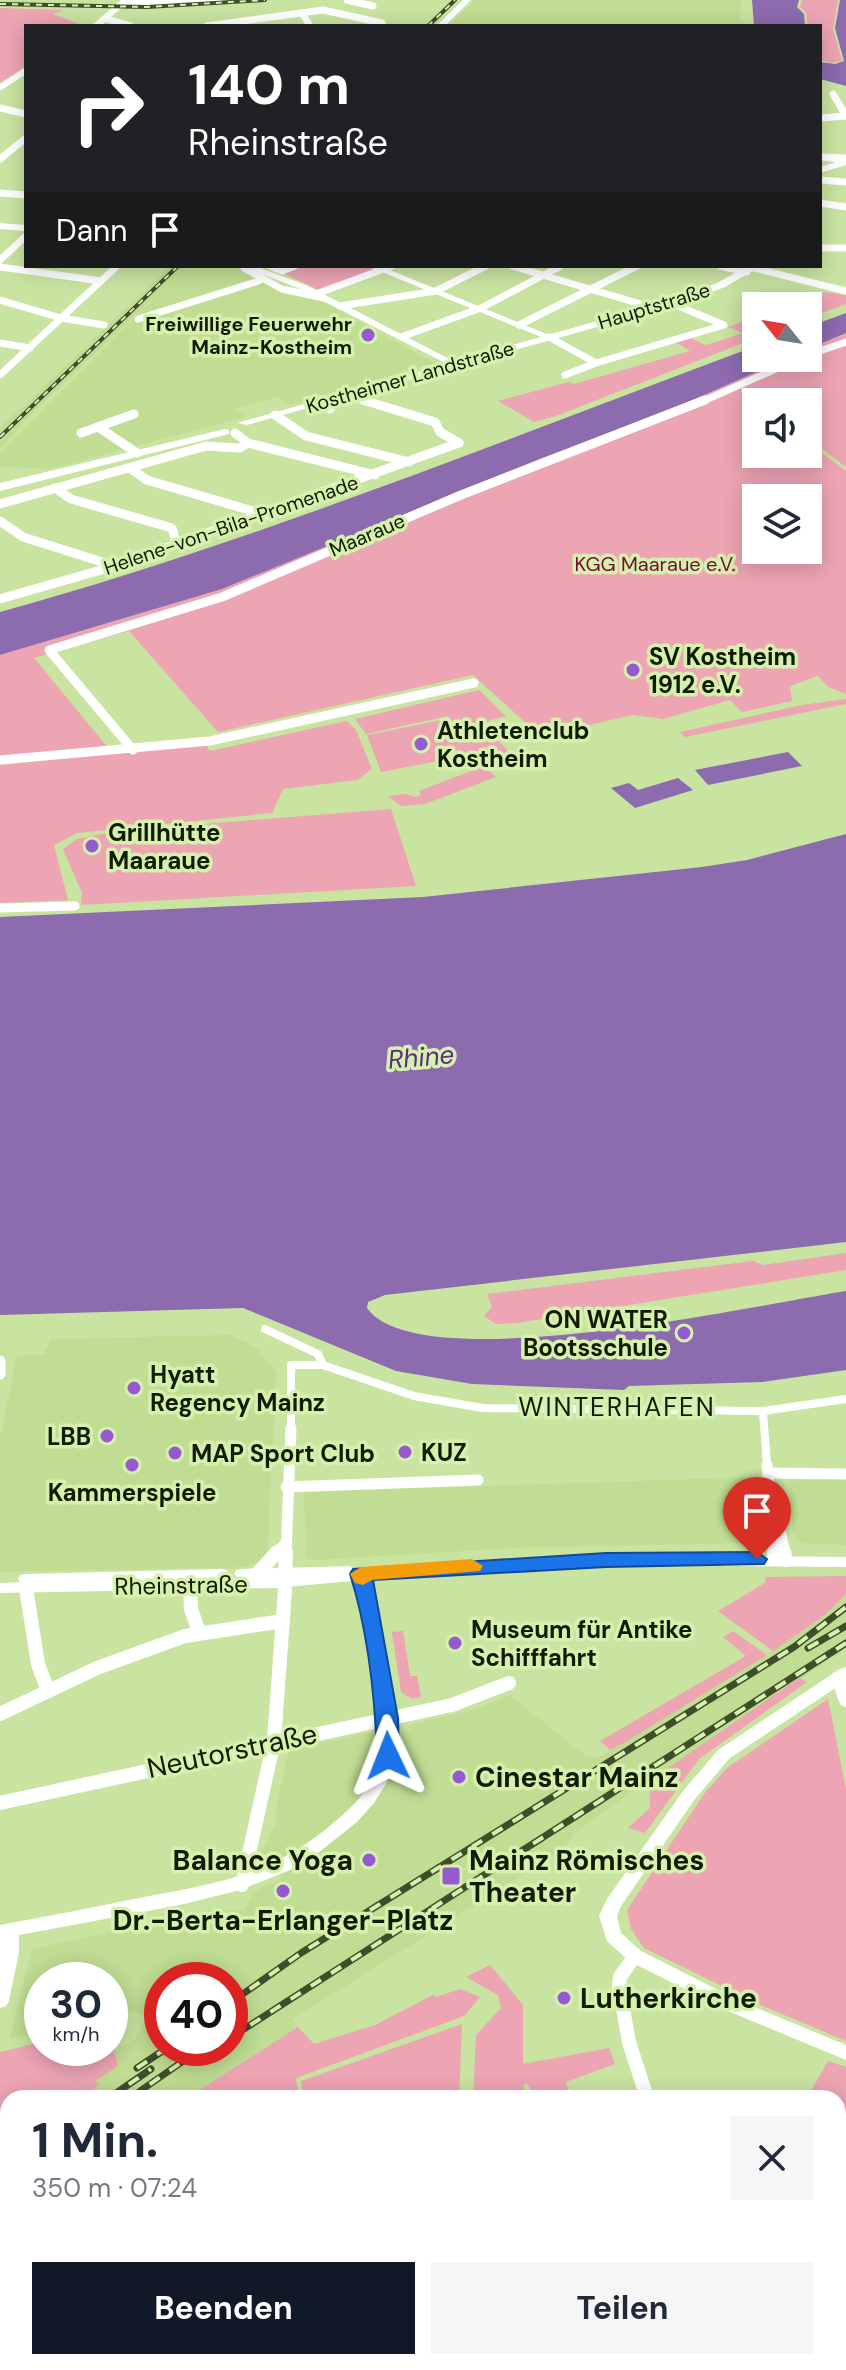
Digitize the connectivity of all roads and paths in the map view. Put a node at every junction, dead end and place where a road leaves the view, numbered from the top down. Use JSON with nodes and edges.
{"nodes":[{"id":1,"x":232,"y":0,"type":"edge"},
{"id":2,"x":300,"y":0,"type":"edge"},
{"id":3,"x":347,"y":0,"type":"edge"},
{"id":4,"x":467,"y":0,"type":"edge"},
{"id":5,"x":125,"y":1,"type":"edge"},
{"id":6,"x":358,"y":3,"type":"junction"},
{"id":7,"x":373,"y":6,"type":"dead end"},
{"id":8,"x":304,"y":13,"type":"junction"},
{"id":9,"x":338,"y":13,"type":"junction"},
{"id":10,"x":107,"y":19,"type":"junction"},
{"id":11,"x":382,"y":23,"type":"dead end"},
{"id":12,"x":99,"y":24,"type":"edge"},
{"id":13,"x":124,"y":24,"type":"edge"},
{"id":14,"x":222,"y":24,"type":"edge"},
{"id":15,"x":309,"y":24,"type":"edge"},
{"id":16,"x":442,"y":24,"type":"edge"},
{"id":17,"x":24,"y":71,"type":"edge"},
{"id":18,"x":0,"y":88,"type":"edge"},
{"id":19,"x":833,"y":94,"type":"dead end"},
{"id":20,"x":0,"y":108,"type":"edge"},
{"id":21,"x":24,"y":114,"type":"edge"},
{"id":22,"x":846,"y":116,"type":"edge"},
{"id":23,"x":822,"y":118,"type":"edge"},
{"id":24,"x":24,"y":140,"type":"edge"},
{"id":25,"x":0,"y":159,"type":"edge"},
{"id":26,"x":845,"y":163,"type":"edge"},
{"id":27,"x":822,"y":166,"type":"edge"},
{"id":28,"x":822,"y":167,"type":"edge"},
{"id":29,"x":846,"y":182,"type":"edge"},
{"id":30,"x":0,"y":193,"type":"edge"},
{"id":31,"x":24,"y":195,"type":"edge"},
{"id":32,"x":822,"y":203,"type":"edge"},
{"id":33,"x":846,"y":207,"type":"edge"},
{"id":34,"x":0,"y":226,"type":"edge"},
{"id":35,"x":24,"y":228,"type":"edge"},
{"id":36,"x":24,"y":238,"type":"edge"},
{"id":37,"x":822,"y":248,"type":"edge"},
{"id":38,"x":846,"y":248,"type":"edge"},
{"id":39,"x":0,"y":260,"type":"edge"},
{"id":40,"x":0,"y":267,"type":"edge"},
{"id":41,"x":115,"y":268,"type":"edge"},
{"id":42,"x":290,"y":268,"type":"edge"},
{"id":43,"x":380,"y":268,"type":"edge"},
{"id":44,"x":384,"y":268,"type":"edge"},
{"id":45,"x":482,"y":268,"type":"edge"},
{"id":46,"x":519,"y":268,"type":"edge"},
{"id":47,"x":557,"y":268,"type":"edge"},
{"id":48,"x":633,"y":268,"type":"edge"},
{"id":49,"x":752,"y":269,"type":"edge"},
{"id":50,"x":265,"y":273,"type":"edge"},
{"id":51,"x":544,"y":275,"type":"junction"},
{"id":52,"x":101,"y":281,"type":"junction"},
{"id":53,"x":590,"y":289,"type":"junction"},
{"id":54,"x":436,"y":291,"type":"junction"},
{"id":55,"x":846,"y":291,"type":"edge"},
{"id":56,"x":318,"y":295,"type":"junction"},
{"id":57,"x":0,"y":300,"type":"edge"},
{"id":58,"x":671,"y":303,"type":"junction"},
{"id":59,"x":340,"y":306,"type":"junction"},
{"id":60,"x":481,"y":308,"type":"junction"},
{"id":61,"x":654,"y":308,"type":"junction"},
{"id":62,"x":61,"y":318,"type":"junction"},
{"id":63,"x":138,"y":319,"type":"dead end"},
{"id":64,"x":104,"y":325,"type":"dead end"},
{"id":65,"x":519,"y":325,"type":"junction"},
{"id":66,"x":401,"y":337,"type":"junction"},
{"id":67,"x":549,"y":337,"type":"junction"},
{"id":68,"x":846,"y":342,"type":"edge"},
{"id":69,"x":0,"y":343,"type":"edge"},
{"id":70,"x":30,"y":348,"type":"junction"},
{"id":71,"x":822,"y":350,"type":"edge"},
{"id":72,"x":596,"y":363,"type":"junction"},
{"id":73,"x":454,"y":364,"type":"junction"},
{"id":74,"x":769,"y":372,"type":"edge"},
{"id":75,"x":0,"y":375,"type":"edge"},
{"id":76,"x":565,"y":375,"type":"dead end"},
{"id":77,"x":352,"y":393,"type":"junction"},
{"id":78,"x":134,"y":414,"type":"dead end"},
{"id":79,"x":273,"y":416,"type":"junction"},
{"id":80,"x":98,"y":427,"type":"junction"},
{"id":81,"x":237,"y":431,"type":"junction"},
{"id":82,"x":81,"y":433,"type":"dead end"},
{"id":83,"x":137,"y":453,"type":"junction"},
{"id":84,"x":411,"y":463,"type":"junction"},
{"id":85,"x":130,"y":468,"type":"junction"},
{"id":86,"x":376,"y":475,"type":"junction"},
{"id":87,"x":0,"y":487,"type":"edge"},
{"id":88,"x":55,"y":488,"type":"junction"},
{"id":89,"x":0,"y":504,"type":"edge"},
{"id":90,"x":266,"y":515,"type":"junction"},
{"id":91,"x":0,"y":521,"type":"edge"},
{"id":92,"x":183,"y":543,"type":"junction"},
{"id":93,"x":115,"y":566,"type":"junction"},
{"id":94,"x":0,"y":589,"type":"edge"},
{"id":95,"x":11,"y":596,"type":"junction"},
{"id":96,"x":0,"y":599,"type":"edge"},
{"id":97,"x":474,"y":683,"type":"dead end"},
{"id":98,"x":133,"y":750,"type":"junction"},
{"id":99,"x":0,"y":760,"type":"edge"},
{"id":100,"x":75,"y":906,"type":"dead end"},
{"id":101,"x":0,"y":908,"type":"edge"},
{"id":102,"x":265,"y":1329,"type":"dead end"},
{"id":103,"x":0,"y":1361,"type":"edge"},
{"id":104,"x":323,"y":1365,"type":"junction"},
{"id":105,"x":0,"y":1374,"type":"edge"},
{"id":106,"x":846,"y":1399,"type":"edge"},
{"id":107,"x":763,"y":1411,"type":"junction"},
{"id":108,"x":291,"y":1428,"type":"joint"},
{"id":109,"x":768,"y":1474,"type":"junction"},
{"id":110,"x":846,"y":1474,"type":"edge"},
{"id":111,"x":478,"y":1480,"type":"dead end"},
{"id":112,"x":286,"y":1487,"type":"junction"},
{"id":113,"x":287,"y":1540,"type":"junction"},
{"id":114,"x":780,"y":1560,"type":"junction"},
{"id":115,"x":846,"y":1562,"type":"edge"},
{"id":116,"x":257,"y":1574,"type":"junction"},
{"id":117,"x":361,"y":1574,"type":"junction"},
{"id":118,"x":0,"y":1581,"type":"edge"},
{"id":119,"x":285,"y":1581,"type":"junction"},
{"id":120,"x":190,"y":1585,"type":"junction"},
{"id":121,"x":0,"y":1588,"type":"edge"},
{"id":122,"x":26,"y":1588,"type":"junction"},
{"id":123,"x":283,"y":1621,"type":"junction"},
{"id":124,"x":199,"y":1632,"type":"junction"},
{"id":125,"x":842,"y":1675,"type":"edge"},
{"id":126,"x":509,"y":1683,"type":"dead end"},
{"id":127,"x":48,"y":1691,"type":"junction"},
{"id":128,"x":846,"y":1700,"type":"edge"},
{"id":129,"x":0,"y":1714,"type":"edge"},
{"id":130,"x":387,"y":1718,"type":"junction"},
{"id":131,"x":274,"y":1741,"type":"junction"},
{"id":132,"x":0,"y":1803,"type":"edge"},
{"id":133,"x":243,"y":1879,"type":"junction"},
{"id":134,"x":5,"y":1932,"type":"edge"},
{"id":135,"x":635,"y":1956,"type":"junction"},
{"id":136,"x":0,"y":2001,"type":"edge"},
{"id":137,"x":846,"y":2053,"type":"edge"},
{"id":138,"x":644,"y":2090,"type":"edge"}],
"edges":[{"from":1,"to":5,"type":"street"},
{"from":2,"to":8,"type":"street"},
{"from":3,"to":6,"type":"street"},
{"from":4,"to":16,"type":"street"},
{"from":5,"to":10,"type":"main road"},
{"from":6,"to":7,"type":"street"},
{"from":6,"to":9,"type":"street"},
{"from":8,"to":9,"type":"street"},
{"from":8,"to":14,"type":"street"},
{"from":8,"to":15,"type":"street"},
{"from":9,"to":11,"type":"street"},
{"from":10,"to":12,"type":"main road"},
{"from":10,"to":13,"type":"street"},
{"from":17,"to":18,"type":"main road"},
{"from":19,"to":22,"type":"street"},
{"from":20,"to":21,"type":"street"},
{"from":22,"to":23,"type":"street"},
{"from":24,"to":25,"type":"street"},
{"from":26,"to":27,"type":"main road"},
{"from":28,"to":29,"type":"street"},
{"from":30,"to":31,"type":"street"},
{"from":32,"to":33,"type":"street"},
{"from":34,"to":35,"type":"street"},
{"from":36,"to":39,"type":"street"},
{"from":37,"to":38,"type":"street"},
{"from":40,"to":52,"type":"street"},
{"from":41,"to":52,"type":"street"},
{"from":42,"to":50,"type":"street"},
{"from":43,"to":56,"type":"street"},
{"from":44,"to":54,"type":"street"},
{"from":45,"to":54,"type":"street"},
{"from":46,"to":51,"type":"street"},
{"from":47,"to":51,"type":"street"},
{"from":48,"to":53,"type":"street"},
{"from":49,"to":55,"type":"street"},
{"from":49,"to":58,"type":"main road","name":"Hauptstraße"},
{"from":50,"to":56,"type":"street"},
{"from":50,"to":63,"type":"street"},
{"from":51,"to":53,"type":"street"},
{"from":51,"to":60,"type":"street"},
{"from":52,"to":62,"type":"street"},
{"from":53,"to":61,"type":"street"},
{"from":53,"to":65,"type":"street"},
{"from":54,"to":59,"type":"street"},
{"from":54,"to":60,"type":"street"},
{"from":56,"to":59,"type":"street"},
{"from":57,"to":62,"type":"street"},
{"from":58,"to":61,"type":"main road","name":"Hauptstraße"},
{"from":58,"to":72,"type":"street"},
{"from":59,"to":66,"type":"street"},
{"from":60,"to":65,"type":"street"},
{"from":60,"to":66,"type":"street"},
{"from":61,"to":67,"type":"main road","name":"Hauptstraße"},
{"from":62,"to":64,"type":"street"},
{"from":62,"to":70,"type":"street"},
{"from":65,"to":67,"type":"street"},
{"from":66,"to":73,"type":"street"},
{"from":67,"to":72,"type":"street"},
{"from":67,"to":73,"type":"main road","name":"Kostheimer Landstraße"},
{"from":68,"to":71,"type":"street"},
{"from":69,"to":70,"type":"street"},
{"from":70,"to":75,"type":"street"},
{"from":72,"to":76,"type":"street"},
{"from":73,"to":77,"type":"main road","name":"Kostheimer Landstraße"},
{"from":74,"to":98,"type":"street","name":"Maaraue"},
{"from":77,"to":79,"type":"main road","name":"Kostheimer Landstraße"},
{"from":77,"to":84,"type":"street","name":"Helene-von-Bila-Promenade"},
{"from":78,"to":80,"type":"street"},
{"from":79,"to":81,"type":"main road","name":"Kostheimer Landstraße"},
{"from":79,"to":84,"type":"street"},
{"from":80,"to":82,"type":"street"},
{"from":80,"to":83,"type":"street"},
{"from":81,"to":83,"type":"main road","name":"Kostheimer Landstraße"},
{"from":81,"to":85,"type":"street"},
{"from":81,"to":86,"type":"street"},
{"from":83,"to":87,"type":"main road","name":"Kostheimer Landstraße"},
{"from":84,"to":86,"type":"street","name":"Helene-von-Bila-Promenade"},
{"from":85,"to":88,"type":"street"},
{"from":85,"to":90,"type":"street"},
{"from":86,"to":90,"type":"street","name":"Helene-von-Bila-Promenade"},
{"from":88,"to":89,"type":"street"},
{"from":88,"to":92,"type":"street"},
{"from":90,"to":92,"type":"street","name":"Helene-von-Bila-Promenade"},
{"from":91,"to":93,"type":"street"},
{"from":92,"to":93,"type":"street","name":"Helene-von-Bila-Promenade"},
{"from":93,"to":95,"type":"street","name":"Helene-von-Bila-Promenade"},
{"from":94,"to":95,"type":"street"},
{"from":95,"to":96,"type":"street","name":"Helene-von-Bila-Promenade"},
{"from":97,"to":98,"type":"street"},
{"from":98,"to":99,"type":"street"},
{"from":100,"to":101,"type":"street"},
{"from":102,"to":104,"type":"street"},
{"from":103,"to":105,"type":"street"},
{"from":104,"to":107,"type":"street"},
{"from":104,"to":108,"type":"street"},
{"from":106,"to":107,"type":"street"},
{"from":107,"to":109,"type":"street"},
{"from":108,"to":112,"type":"street"},
{"from":109,"to":110,"type":"street"},
{"from":109,"to":114,"type":"street"},
{"from":111,"to":112,"type":"street"},
{"from":112,"to":113,"type":"street"},
{"from":113,"to":116,"type":"street"},
{"from":113,"to":119,"type":"street"},
{"from":114,"to":115,"type":"street","name":"Rheinstraße"},
{"from":114,"to":117,"type":"street","name":"Rheinstraße"},
{"from":116,"to":118,"type":"street","name":"Rheinstraße"},
{"from":116,"to":119,"type":"street","name":"Rheinstraße"},
{"from":117,"to":119,"type":"street","name":"Rheinstraße"},
{"from":117,"to":130,"type":"street"},
{"from":119,"to":120,"type":"street","name":"Rheinstraße"},
{"from":119,"to":123,"type":"street"},
{"from":120,"to":122,"type":"street","name":"Rheinstraße"},
{"from":120,"to":124,"type":"street"},
{"from":121,"to":122,"type":"street","name":"Rheinstraße"},
{"from":122,"to":127,"type":"street"},
{"from":123,"to":124,"type":"street"},
{"from":123,"to":131,"type":"street"},
{"from":124,"to":127,"type":"street"},
{"from":125,"to":128,"type":"street"},
{"from":125,"to":135,"type":"street"},
{"from":126,"to":130,"type":"street","name":"Neutorstraße"},
{"from":127,"to":129,"type":"street"},
{"from":130,"to":131,"type":"street","name":"Neutorstraße"},
{"from":130,"to":133,"type":"street"},
{"from":131,"to":132,"type":"street","name":"Neutorstraße"},
{"from":131,"to":133,"type":"street"},
{"from":133,"to":134,"type":"street"},
{"from":134,"to":136,"type":"street"},
{"from":135,"to":137,"type":"street"},
{"from":135,"to":138,"type":"street"}]}
